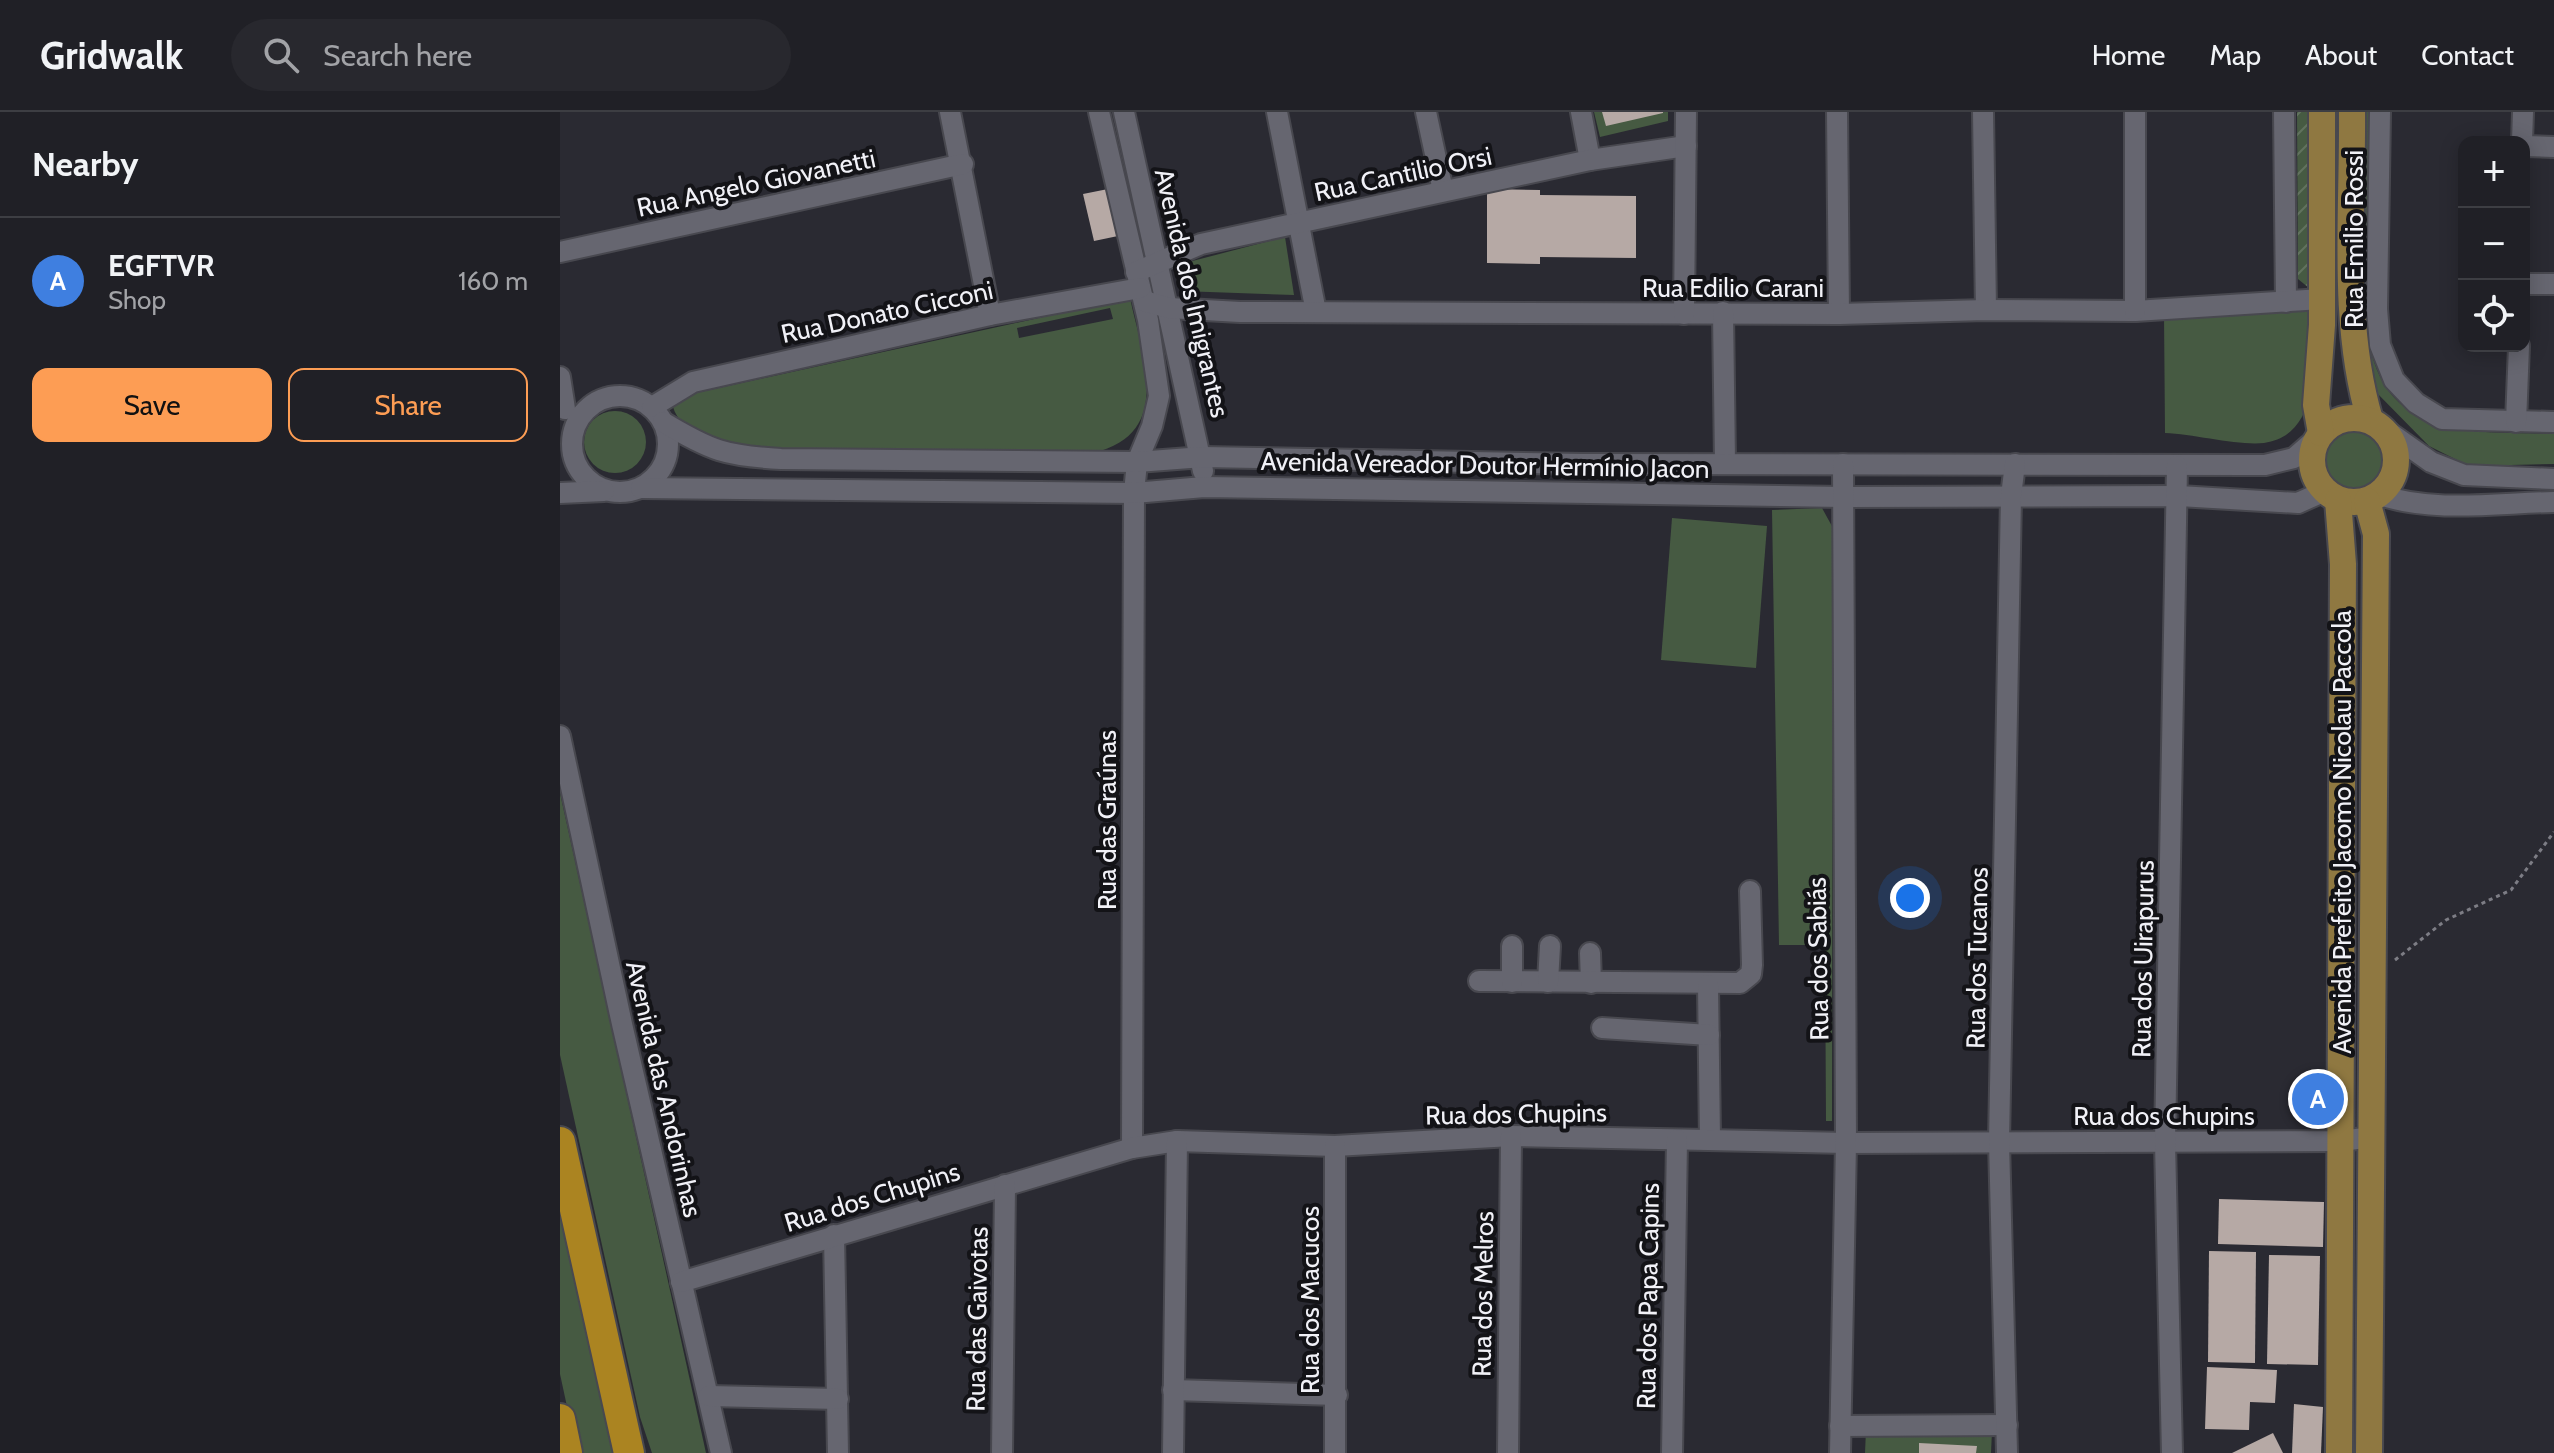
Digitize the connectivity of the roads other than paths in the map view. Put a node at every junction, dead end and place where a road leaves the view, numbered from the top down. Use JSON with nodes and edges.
{"nodes":[{"id":1,"x":950,"y":112,"type":"edge"},
{"id":2,"x":1099,"y":112,"type":"edge"},
{"id":3,"x":1124,"y":112,"type":"edge"},
{"id":4,"x":1277,"y":112,"type":"edge"},
{"id":5,"x":1426,"y":112,"type":"edge"},
{"id":6,"x":1581,"y":112,"type":"edge"},
{"id":7,"x":1686,"y":112,"type":"edge"},
{"id":8,"x":1837,"y":112,"type":"edge"},
{"id":9,"x":1983,"y":112,"type":"edge"},
{"id":10,"x":2135,"y":112,"type":"edge"},
{"id":11,"x":2284,"y":112,"type":"edge"},
{"id":12,"x":2322,"y":112,"type":"edge"},
{"id":13,"x":2352,"y":112,"type":"edge"},
{"id":14,"x":2380,"y":112,"type":"edge"},
{"id":15,"x":2523,"y":112,"type":"edge"},
{"id":16,"x":2523,"y":136,"type":"edge"},
{"id":17,"x":2530,"y":145,"type":"edge"},
{"id":18,"x":1686,"y":146,"type":"junction"},
{"id":19,"x":2554,"y":147,"type":"edge"},
{"id":20,"x":1590,"y":160,"type":"junction"},
{"id":21,"x":963,"y":164,"type":"junction"},
{"id":22,"x":1443,"y":191,"type":"junction"},
{"id":23,"x":1302,"y":223,"type":"junction"},
{"id":24,"x":560,"y":252,"type":"edge"},
{"id":25,"x":1159,"y":261,"type":"junction"},
{"id":26,"x":2530,"y":284,"type":"edge"},
{"id":27,"x":2554,"y":284,"type":"edge"},
{"id":28,"x":1140,"y":287,"type":"junction"},
{"id":29,"x":2322,"y":299,"type":"junction"},
{"id":30,"x":2286,"y":302,"type":"junction"},
{"id":31,"x":1169,"y":308,"type":"junction"},
{"id":32,"x":1986,"y":310,"type":"junction"},
{"id":33,"x":2135,"y":311,"type":"junction"},
{"id":34,"x":1316,"y":312,"type":"junction"},
{"id":35,"x":1723,"y":312,"type":"junction"},
{"id":36,"x":1684,"y":314,"type":"junction"},
{"id":37,"x":1839,"y":314,"type":"junction"},
{"id":38,"x":990,"y":315,"type":"junction"},
{"id":39,"x":2519,"y":352,"type":"edge"},
{"id":40,"x":560,"y":377,"type":"edge"},
{"id":41,"x":569,"y":411,"type":"edge"},
{"id":42,"x":658,"y":415,"type":"junction"},
{"id":43,"x":2516,"y":422,"type":"junction"},
{"id":44,"x":2554,"y":422,"type":"edge"},
{"id":45,"x":2377,"y":424,"type":"junction"},
{"id":46,"x":2320,"y":435,"type":"junction"},
{"id":47,"x":1203,"y":457,"type":"junction"},
{"id":48,"x":1137,"y":462,"type":"junction"},
{"id":49,"x":1725,"y":463,"type":"junction"},
{"id":50,"x":1843,"y":464,"type":"junction"},
{"id":51,"x":2015,"y":464,"type":"junction"},
{"id":52,"x":2177,"y":466,"type":"junction"},
{"id":53,"x":2554,"y":479,"type":"edge"},
{"id":54,"x":1204,"y":487,"type":"junction"},
{"id":55,"x":641,"y":488,"type":"junction"},
{"id":56,"x":604,"y":491,"type":"junction"},
{"id":57,"x":560,"y":493,"type":"edge"},
{"id":58,"x":1134,"y":493,"type":"junction"},
{"id":59,"x":2011,"y":496,"type":"junction"},
{"id":60,"x":2179,"y":496,"type":"junction"},
{"id":61,"x":2331,"y":496,"type":"junction"},
{"id":62,"x":1844,"y":497,"type":"junction"},
{"id":63,"x":2374,"y":498,"type":"junction"},
{"id":64,"x":2554,"y":502,"type":"edge"},
{"id":65,"x":560,"y":736,"type":"edge"},
{"id":66,"x":1750,"y":891,"type":"dead end"},
{"id":67,"x":1512,"y":946,"type":"dead end"},
{"id":68,"x":1550,"y":946,"type":"dead end"},
{"id":69,"x":1590,"y":953,"type":"dead end"},
{"id":70,"x":1479,"y":981,"type":"dead end"},
{"id":71,"x":1512,"y":982,"type":"junction"},
{"id":72,"x":1548,"y":982,"type":"junction"},
{"id":73,"x":1591,"y":983,"type":"junction"},
{"id":74,"x":1708,"y":985,"type":"junction"},
{"id":75,"x":1602,"y":1028,"type":"dead end"},
{"id":76,"x":1709,"y":1035,"type":"junction"},
{"id":77,"x":1511,"y":1136,"type":"junction"},
{"id":78,"x":2372,"y":1137,"type":"junction"},
{"id":79,"x":1677,"y":1140,"type":"junction"},
{"id":80,"x":1710,"y":1140,"type":"junction"},
{"id":81,"x":1177,"y":1141,"type":"junction"},
{"id":82,"x":2341,"y":1141,"type":"junction"},
{"id":83,"x":560,"y":1142,"type":"edge"},
{"id":84,"x":1999,"y":1142,"type":"junction"},
{"id":85,"x":2165,"y":1142,"type":"junction"},
{"id":86,"x":1846,"y":1143,"type":"junction"},
{"id":87,"x":1335,"y":1146,"type":"junction"},
{"id":88,"x":1132,"y":1148,"type":"junction"},
{"id":89,"x":1005,"y":1185,"type":"junction"},
{"id":90,"x":834,"y":1235,"type":"junction"},
{"id":91,"x":681,"y":1282,"type":"junction"},
{"id":92,"x":605,"y":1345,"type":"junction"},
{"id":93,"x":1173,"y":1390,"type":"junction"},
{"id":94,"x":1337,"y":1395,"type":"junction"},
{"id":95,"x":709,"y":1396,"type":"junction"},
{"id":96,"x":838,"y":1399,"type":"junction"},
{"id":97,"x":560,"y":1419,"type":"edge"},
{"id":98,"x":2007,"y":1425,"type":"junction"},
{"id":99,"x":1840,"y":1426,"type":"junction"},
{"id":100,"x":567,"y":1453,"type":"edge"},
{"id":101,"x":629,"y":1453,"type":"edge"},
{"id":102,"x":644,"y":1453,"type":"edge"},
{"id":103,"x":721,"y":1453,"type":"edge"},
{"id":104,"x":838,"y":1453,"type":"edge"},
{"id":105,"x":1002,"y":1453,"type":"edge"},
{"id":106,"x":1173,"y":1453,"type":"edge"},
{"id":107,"x":1335,"y":1453,"type":"edge"},
{"id":108,"x":1508,"y":1453,"type":"edge"},
{"id":109,"x":1672,"y":1453,"type":"edge"},
{"id":110,"x":1840,"y":1453,"type":"edge"},
{"id":111,"x":2007,"y":1453,"type":"edge"},
{"id":112,"x":2172,"y":1453,"type":"edge"},
{"id":113,"x":2339,"y":1453,"type":"edge"},
{"id":114,"x":2369,"y":1453,"type":"edge"}],
"edges":[{"from":1,"to":21,"type":"street"},
{"from":2,"to":28,"type":"street","name":"Avenida dos Imigrantes"},
{"from":3,"to":25,"type":"street","name":"Avenida dos Imigrantes"},
{"from":4,"to":23,"type":"street"},
{"from":5,"to":22,"type":"street"},
{"from":6,"to":20,"type":"street"},
{"from":7,"to":18,"type":"street"},
{"from":8,"to":37,"type":"street"},
{"from":9,"to":32,"type":"street"},
{"from":10,"to":33,"type":"street"},
{"from":11,"to":30,"type":"street"},
{"from":12,"to":29,"type":"main road"},
{"from":13,"to":45,"type":"main road"},
{"from":14,"to":43,"type":"street","name":"Rua Emilio Rossi"},
{"from":15,"to":16,"type":"street"},
{"from":17,"to":19,"type":"street"},
{"from":18,"to":20,"type":"street","name":"Rua Cantilio Orsi"},
{"from":18,"to":36,"type":"street"},
{"from":20,"to":22,"type":"street","name":"Rua Cantilio Orsi"},
{"from":21,"to":24,"type":"street","name":"Rua Angelo Giovanetti"},
{"from":21,"to":38,"type":"street"},
{"from":22,"to":23,"type":"street","name":"Rua Cantilio Orsi"},
{"from":23,"to":25,"type":"street","name":"Rua Cantilio Orsi"},
{"from":23,"to":34,"type":"street"},
{"from":25,"to":28,"type":"street","name":"Rua Cantilio Orsi"},
{"from":25,"to":31,"type":"street","name":"Avenida dos Imigrantes"},
{"from":26,"to":27,"type":"street"},
{"from":28,"to":31,"type":"street","name":"Rua Edilio Carani"},
{"from":28,"to":38,"type":"street","name":"Rua Donato Cicconi"},
{"from":28,"to":48,"type":"street","name":"Avenida dos Imigrantes"},
{"from":29,"to":30,"type":"street","name":"Rua Edilio Carani"},
{"from":29,"to":46,"type":"main road"},
{"from":30,"to":33,"type":"street","name":"Rua Edilio Carani"},
{"from":31,"to":34,"type":"street","name":"Rua Edilio Carani"},
{"from":31,"to":47,"type":"street","name":"Avenida dos Imigrantes"},
{"from":32,"to":33,"type":"street","name":"Rua Edilio Carani"},
{"from":32,"to":37,"type":"street","name":"Rua Edilio Carani"},
{"from":34,"to":36,"type":"street","name":"Rua Edilio Carani"},
{"from":35,"to":36,"type":"street","name":"Rua Edilio Carani"},
{"from":35,"to":37,"type":"street","name":"Rua Edilio Carani"},
{"from":35,"to":49,"type":"street"},
{"from":38,"to":42,"type":"street","name":"Rua Donato Cicconi"},
{"from":39,"to":43,"type":"street"},
{"from":40,"to":41,"type":"street"},
{"from":41,"to":42,"type":"street"},
{"from":41,"to":56,"type":"street"},
{"from":42,"to":48,"type":"street","name":"Avenida Vereador Doutor Hermínio Jacon"},
{"from":42,"to":55,"type":"street"},
{"from":43,"to":44,"type":"street","name":"Rua Emilio Rossi"},
{"from":45,"to":46,"type":"main road"},
{"from":45,"to":53,"type":"street"},
{"from":45,"to":63,"type":"main road"},
{"from":46,"to":52,"type":"street","name":"Avenida Vereador Doutor Hermínio Jacon"},
{"from":46,"to":61,"type":"main road"},
{"from":47,"to":48,"type":"street","name":"Avenida Vereador Doutor Hermínio Jacon"},
{"from":47,"to":49,"type":"street","name":"Avenida Vereador Doutor Hermínio Jacon"},
{"from":47,"to":54,"type":"street","name":"Avenida dos Imigrantes"},
{"from":48,"to":58,"type":"street","name":"Avenida dos Imigrantes"},
{"from":49,"to":50,"type":"street","name":"Avenida Vereador Doutor Hermínio Jacon"},
{"from":50,"to":51,"type":"street","name":"Avenida Vereador Doutor Hermínio Jacon"},
{"from":50,"to":62,"type":"street","name":"Rua dos Sabiás"},
{"from":51,"to":52,"type":"street","name":"Avenida Vereador Doutor Hermínio Jacon"},
{"from":51,"to":59,"type":"street","name":"Rua dos Tucanos"},
{"from":52,"to":60,"type":"street","name":"Rua dos Uirapurus"},
{"from":54,"to":58,"type":"street","name":"Avenida Vereador Doutor Hermínio Jacon"},
{"from":54,"to":62,"type":"street","name":"Avenida Vereador Doutor Hermínio Jacon"},
{"from":55,"to":56,"type":"street"},
{"from":55,"to":58,"type":"street","name":"Avenida Vereador Doutor Hermínio Jacon"},
{"from":56,"to":57,"type":"street"},
{"from":58,"to":88,"type":"street","name":"Rua das Graúnas"},
{"from":59,"to":60,"type":"street","name":"Avenida Vereador Doutor Hermínio Jacon"},
{"from":59,"to":62,"type":"street","name":"Avenida Vereador Doutor Hermínio Jacon"},
{"from":59,"to":84,"type":"street","name":"Rua dos Tucanos"},
{"from":60,"to":61,"type":"street","name":"Avenida Vereador Doutor Hermínio Jacon"},
{"from":60,"to":85,"type":"street","name":"Rua dos Uirapurus"},
{"from":61,"to":63,"type":"main road"},
{"from":61,"to":82,"type":"main road","name":"Avenida Prefeito Jacomo Nicolau Paccola"},
{"from":62,"to":86,"type":"street","name":"Rua dos Sabiás"},
{"from":63,"to":64,"type":"street"},
{"from":63,"to":78,"type":"main road","name":"Avenida Prefeito Jacomo Nicolau Paccola"},
{"from":65,"to":91,"type":"street","name":"Avenida das Andorinhas"},
{"from":66,"to":74,"type":"street"},
{"from":67,"to":71,"type":"street"},
{"from":68,"to":72,"type":"street"},
{"from":69,"to":73,"type":"street"},
{"from":70,"to":71,"type":"street"},
{"from":71,"to":72,"type":"street"},
{"from":72,"to":73,"type":"street"},
{"from":73,"to":74,"type":"street"},
{"from":74,"to":76,"type":"street"},
{"from":75,"to":76,"type":"street"},
{"from":76,"to":80,"type":"street"},
{"from":77,"to":79,"type":"street","name":"Rua dos Chupins"},
{"from":77,"to":87,"type":"street","name":"Rua dos Chupins"},
{"from":77,"to":108,"type":"street","name":"Rua dos Melros"},
{"from":78,"to":82,"type":"street","name":"Rua dos Chupins"},
{"from":78,"to":114,"type":"main road","name":"Avenida Prefeito Jacomo Nicolau Paccola"},
{"from":79,"to":80,"type":"street","name":"Rua dos Chupins"},
{"from":79,"to":109,"type":"street","name":"Rua dos Papa Capins"},
{"from":80,"to":86,"type":"street","name":"Rua dos Chupins"},
{"from":81,"to":87,"type":"street","name":"Rua dos Chupins"},
{"from":81,"to":88,"type":"street","name":"Rua dos Chupins"},
{"from":81,"to":93,"type":"street"},
{"from":82,"to":85,"type":"street","name":"Rua dos Chupins"},
{"from":82,"to":113,"type":"main road","name":"Avenida Prefeito Jacomo Nicolau Paccola"},
{"from":83,"to":92,"type":"highway"},
{"from":84,"to":85,"type":"street","name":"Rua dos Chupins"},
{"from":84,"to":86,"type":"street","name":"Rua dos Chupins"},
{"from":84,"to":98,"type":"street","name":"Rua dos Tucanos"},
{"from":85,"to":112,"type":"street","name":"Rua dos Uirapurus"},
{"from":86,"to":99,"type":"street","name":"Rua dos Sabiás"},
{"from":87,"to":94,"type":"street","name":"Rua dos Macucos"},
{"from":88,"to":89,"type":"street","name":"Rua dos Chupins"},
{"from":89,"to":90,"type":"street","name":"Rua dos Chupins"},
{"from":89,"to":105,"type":"street","name":"Rua das Gaivotas"},
{"from":90,"to":91,"type":"street","name":"Rua dos Chupins"},
{"from":90,"to":96,"type":"street"},
{"from":91,"to":95,"type":"street","name":"Avenida das Andorinhas"},
{"from":92,"to":101,"type":"highway"},
{"from":92,"to":102,"type":"highway"},
{"from":93,"to":94,"type":"street"},
{"from":93,"to":106,"type":"street"},
{"from":94,"to":107,"type":"street","name":"Rua dos Macucos"},
{"from":95,"to":96,"type":"street"},
{"from":95,"to":103,"type":"street","name":"Avenida das Andorinhas"},
{"from":96,"to":104,"type":"street"},
{"from":97,"to":100,"type":"highway"},
{"from":98,"to":99,"type":"street"},
{"from":98,"to":111,"type":"street","name":"Rua dos Tucanos"},
{"from":99,"to":110,"type":"street","name":"Rua dos Sabiás"}]}
